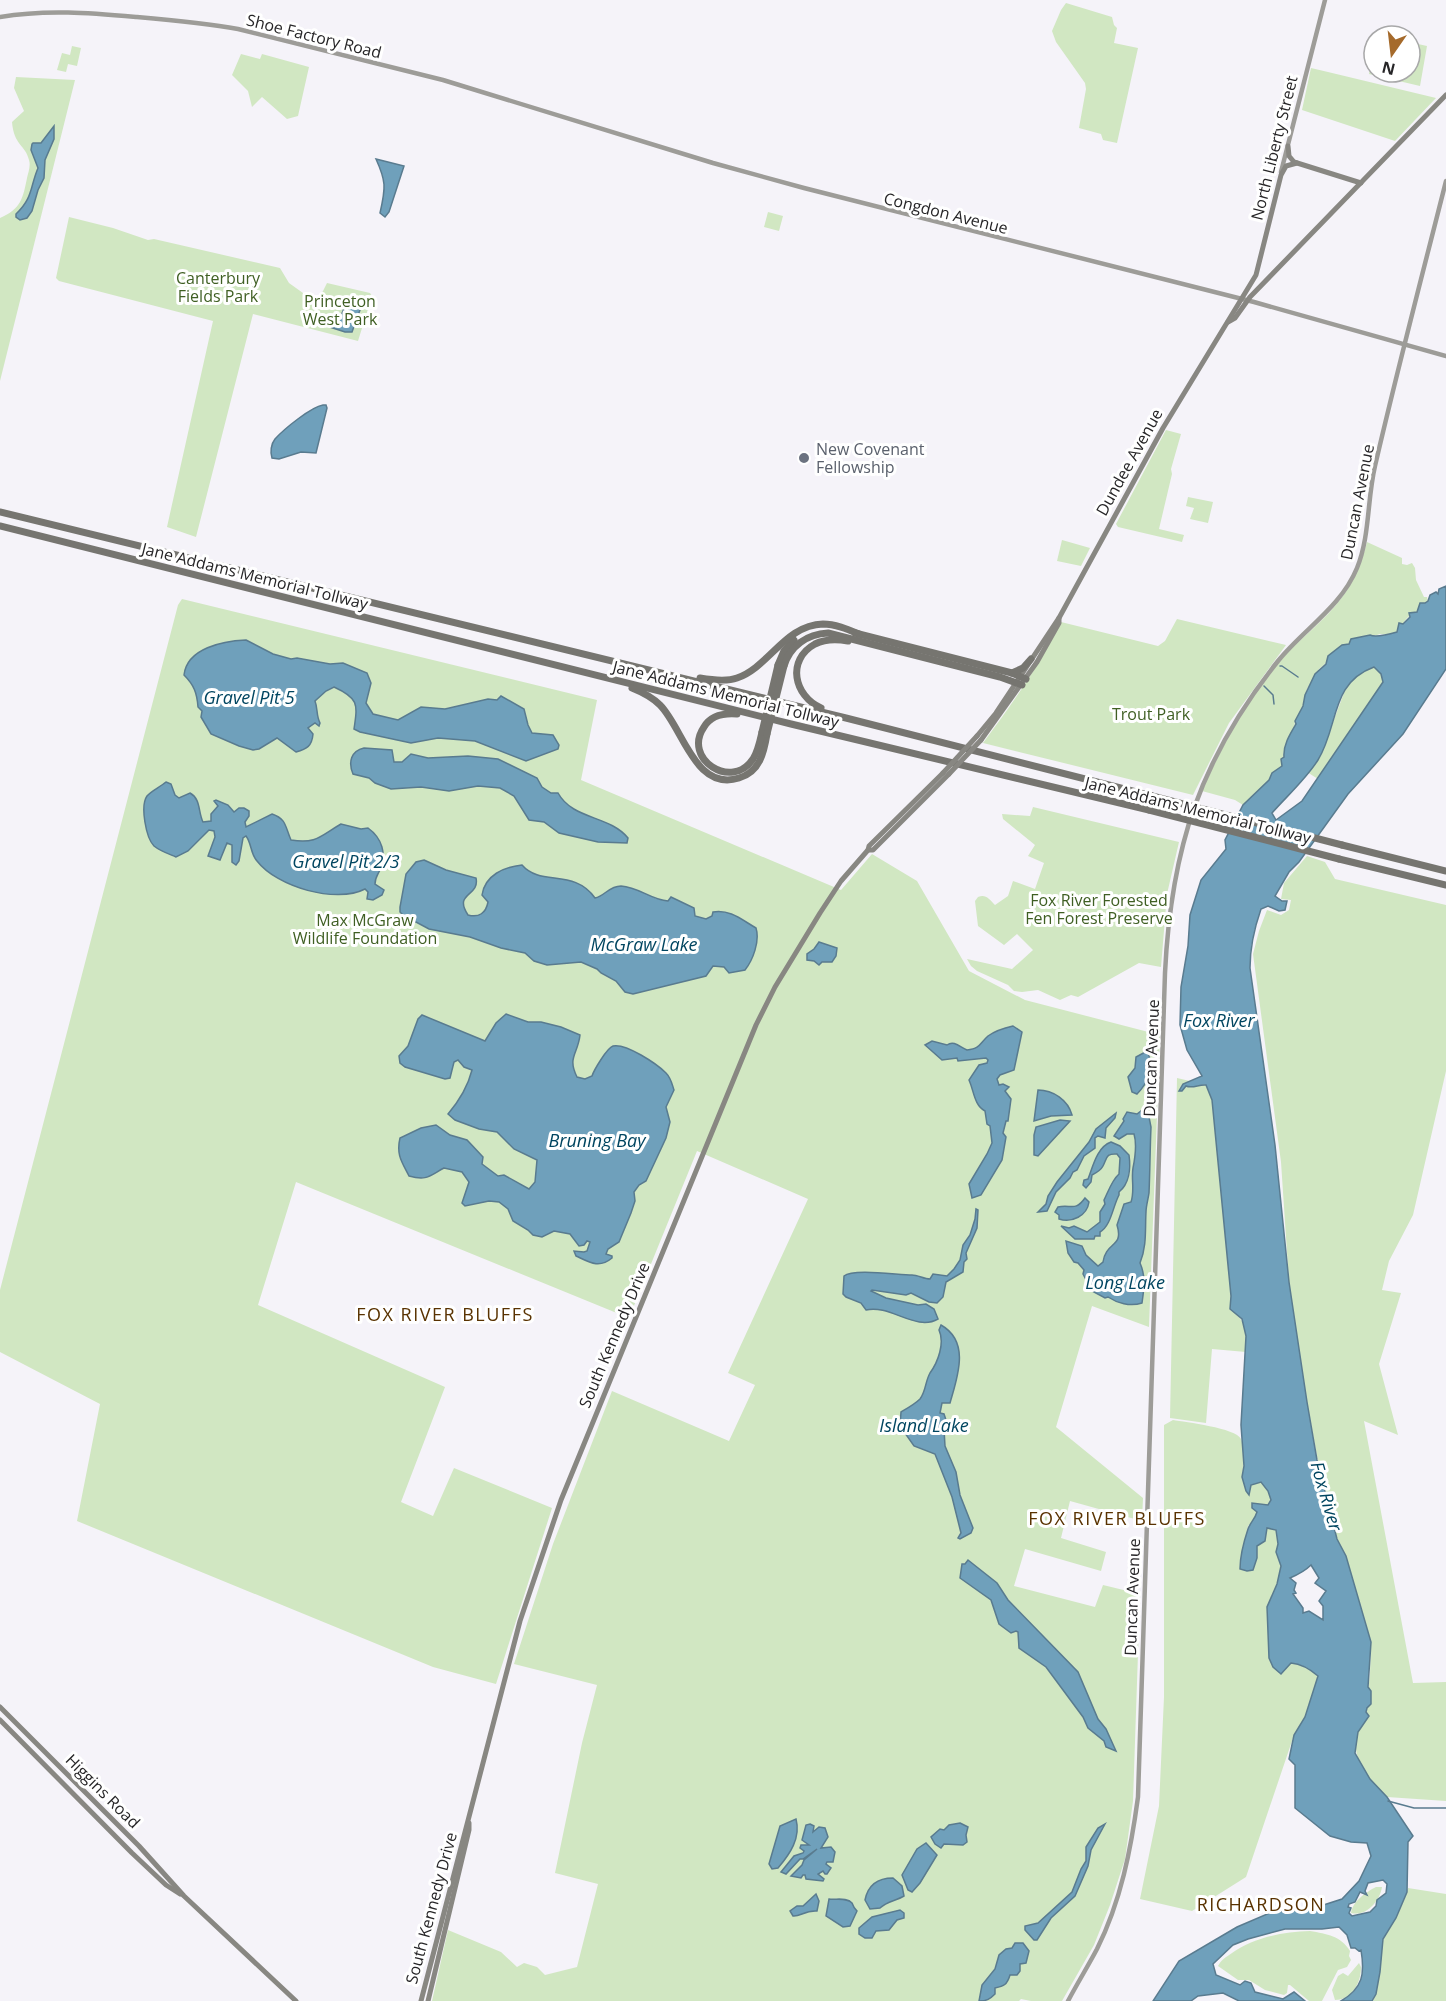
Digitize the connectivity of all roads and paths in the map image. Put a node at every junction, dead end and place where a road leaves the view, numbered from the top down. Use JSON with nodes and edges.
{"nodes":[{"id":1,"x":1325,"y":0,"type":"edge"},
{"id":2,"x":0,"y":17,"type":"edge"},
{"id":3,"x":443,"y":81,"type":"joint"},
{"id":4,"x":1446,"y":95,"type":"edge"},
{"id":5,"x":1288,"y":146,"type":"junction"},
{"id":6,"x":1298,"y":163,"type":"junction"},
{"id":7,"x":1281,"y":175,"type":"junction"},
{"id":8,"x":1349,"y":180,"type":"junction"},
{"id":9,"x":1446,"y":181,"type":"edge"},
{"id":10,"x":1361,"y":183,"type":"junction"},
{"id":11,"x":1352,"y":192,"type":"junction"},
{"id":12,"x":1256,"y":275,"type":"junction"},
{"id":13,"x":1240,"y":299,"type":"junction"},
{"id":14,"x":1248,"y":301,"type":"junction"},
{"id":15,"x":1230,"y":321,"type":"junction"},
{"id":16,"x":1405,"y":345,"type":"junction"},
{"id":17,"x":1446,"y":356,"type":"edge"},
{"id":18,"x":0,"y":512,"type":"edge"},
{"id":19,"x":0,"y":526,"type":"edge"},
{"id":20,"x":1059,"y":618,"type":"junction"},
{"id":21,"x":859,"y":633,"type":"junction"},
{"id":22,"x":900,"y":651,"type":"junction"},
{"id":23,"x":587,"y":654,"type":"junction"},
{"id":24,"x":1031,"y":659,"type":"junction"},
{"id":25,"x":781,"y":666,"type":"junction"},
{"id":26,"x":1012,"y":673,"type":"junction"},
{"id":27,"x":607,"y":678,"type":"junction"},
{"id":28,"x":1021,"y":680,"type":"junction"},
{"id":29,"x":846,"y":718,"type":"junction"},
{"id":30,"x":791,"y":724,"type":"junction"},
{"id":31,"x":765,"y":733,"type":"junction"},
{"id":32,"x":1446,"y":871,"type":"edge"},
{"id":33,"x":841,"y":881,"type":"joint"},
{"id":34,"x":1446,"y":885,"type":"edge"},
{"id":35,"x":0,"y":1707,"type":"edge"},
{"id":36,"x":0,"y":1720,"type":"edge"},
{"id":37,"x":469,"y":1821,"type":"junction"},
{"id":38,"x":184,"y":1896,"type":"junction"},
{"id":39,"x":296,"y":2001,"type":"edge"},
{"id":40,"x":421,"y":2001,"type":"edge"},
{"id":41,"x":428,"y":2001,"type":"edge"},
{"id":42,"x":1068,"y":2001,"type":"edge"}],
"edges":[{"from":1,"to":5,"type":"street","name":"North Liberty Street"},
{"from":2,"to":3,"type":"street","name":"Shoe Factory Road"},
{"from":3,"to":13,"type":"street","name":"Congdon Avenue"},
{"from":4,"to":10,"type":"main road","name":"Dundee Avenue"},
{"from":5,"to":6,"type":"main road"},
{"from":5,"to":7,"type":"street","name":"North Liberty Street"},
{"from":6,"to":7,"type":"main road"},
{"from":6,"to":8,"type":"main road"},
{"from":7,"to":12,"type":"main road","name":"North Liberty Street"},
{"from":8,"to":10,"type":"main road"},
{"from":8,"to":11,"type":"main road"},
{"from":9,"to":16,"type":"street","name":"Duncan Avenue"},
{"from":10,"to":11,"type":"main road","name":"Dundee Avenue"},
{"from":11,"to":14,"type":"main road","name":"Dundee Avenue"},
{"from":12,"to":13,"type":"main road","name":"North Liberty Street"},
{"from":12,"to":14,"type":"main road"},
{"from":13,"to":14,"type":"street","name":"Congdon Avenue"},
{"from":13,"to":15,"type":"main road","name":"Dundee Avenue"},
{"from":14,"to":15,"type":"main road","name":"Dundee Avenue"},
{"from":14,"to":16,"type":"street","name":"Congdon Avenue"},
{"from":15,"to":20,"type":"main road","name":"Dundee Avenue"},
{"from":16,"to":17,"type":"street","name":"Congdon Avenue"},
{"from":16,"to":42,"type":"street","name":"Duncan Avenue"},
{"from":18,"to":23,"type":"highway","name":"Jane Addams Memorial Tollway"},
{"from":19,"to":27,"type":"highway","name":"Jane Addams Memorial Tollway"},
{"from":20,"to":24,"type":"main road","name":"Dundee Avenue"},
{"from":20,"to":28,"type":"main road","name":"Dundee Avenue"},
{"from":21,"to":23,"type":"highway"},
{"from":21,"to":25,"type":"highway"},
{"from":21,"to":26,"type":"highway"},
{"from":22,"to":25,"type":"highway"},
{"from":22,"to":28,"type":"highway"},
{"from":22,"to":29,"type":"highway"},
{"from":23,"to":29,"type":"highway","name":"Jane Addams Memorial Tollway"},
{"from":24,"to":26,"type":"highway"},
{"from":24,"to":28,"type":"main road","name":"Dundee Avenue"},
{"from":25,"to":31,"type":"highway","bridge":true},
{"from":26,"to":28,"type":"highway"},
{"from":27,"to":30,"type":"highway","name":"Jane Addams Memorial Tollway"},
{"from":27,"to":31,"type":"highway"},
{"from":28,"to":33,"type":"main road","name":"Dundee Avenue","bridge":true},
{"from":29,"to":32,"type":"highway","name":"Jane Addams Memorial Tollway","bridge":true},
{"from":30,"to":31,"type":"highway"},
{"from":30,"to":34,"type":"highway","name":"Jane Addams Memorial Tollway","bridge":true},
{"from":33,"to":37,"type":"main road","name":"South Kennedy Drive"},
{"from":35,"to":38,"type":"main road","name":"Higgins Road"},
{"from":36,"to":38,"type":"main road","name":"Higgins Road"},
{"from":37,"to":40,"type":"main road","name":"South Kennedy Drive"},
{"from":37,"to":41,"type":"main road","name":"South Kennedy Drive"},
{"from":38,"to":39,"type":"main road","name":"Higgins Road"}]}
